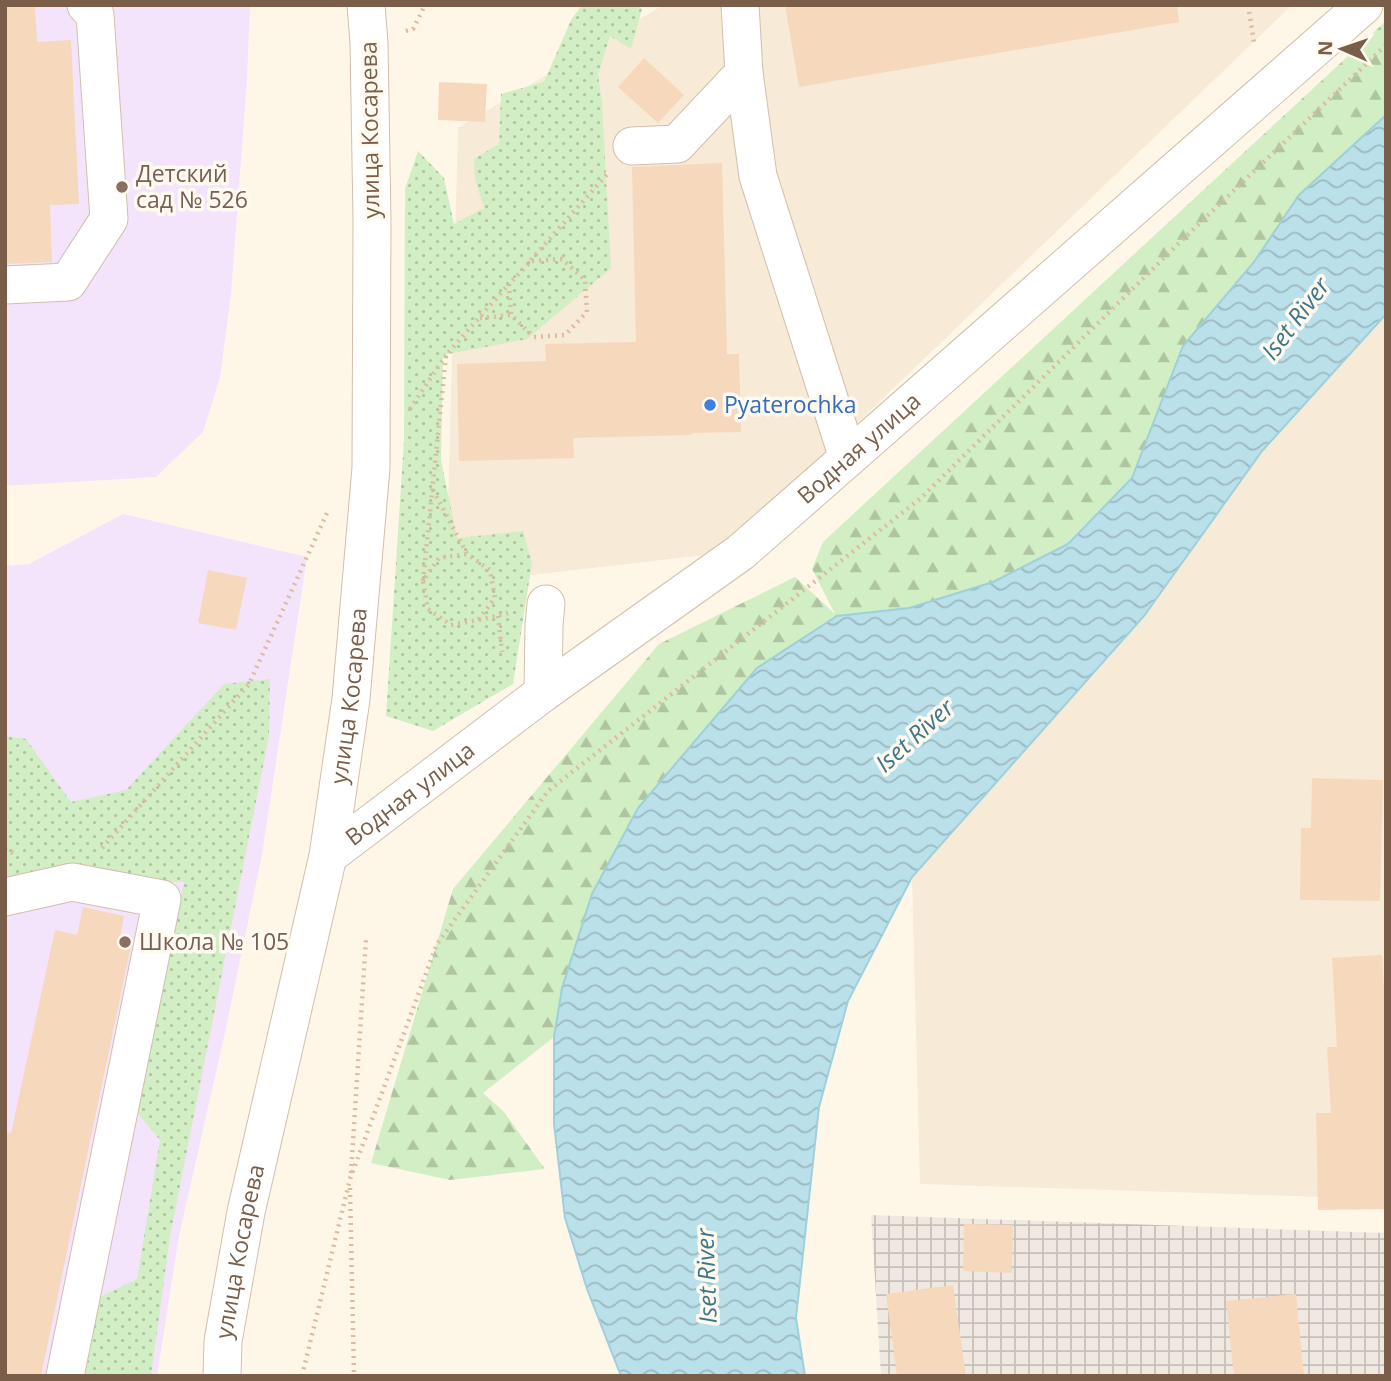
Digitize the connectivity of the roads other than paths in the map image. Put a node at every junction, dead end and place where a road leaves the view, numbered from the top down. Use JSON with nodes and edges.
{"nodes":[{"id":1,"x":86,"y":5,"type":"edge"},
{"id":2,"x":366,"y":5,"type":"edge"},
{"id":3,"x":740,"y":5,"type":"edge"},
{"id":4,"x":1364,"y":5,"type":"edge"},
{"id":5,"x":744,"y":73,"type":"junction"},
{"id":6,"x":632,"y":146,"type":"road end"},
{"id":7,"x":5,"y":285,"type":"edge"},
{"id":8,"x":848,"y":458,"type":"junction"},
{"id":9,"x":546,"y":604,"type":"dead end"},
{"id":10,"x":543,"y":693,"type":"junction"},
{"id":11,"x":328,"y":856,"type":"junction"},
{"id":12,"x":5,"y":897,"type":"edge"},
{"id":13,"x":65,"y":1376,"type":"edge"},
{"id":14,"x":222,"y":1376,"type":"edge"}],
"edges":[{"from":1,"to":7,"type":"street"},
{"from":2,"to":11,"type":"street","name":"улица Косарева"},
{"from":3,"to":5,"type":"street"},
{"from":4,"to":8,"type":"street","name":"Водная улица"},
{"from":5,"to":6,"type":"street"},
{"from":5,"to":8,"type":"street"},
{"from":8,"to":10,"type":"street","name":"Водная улица"},
{"from":9,"to":10,"type":"street"},
{"from":10,"to":11,"type":"street","name":"Водная улица"},
{"from":11,"to":14,"type":"street","name":"улица Косарева"},
{"from":12,"to":13,"type":"street"}]}
